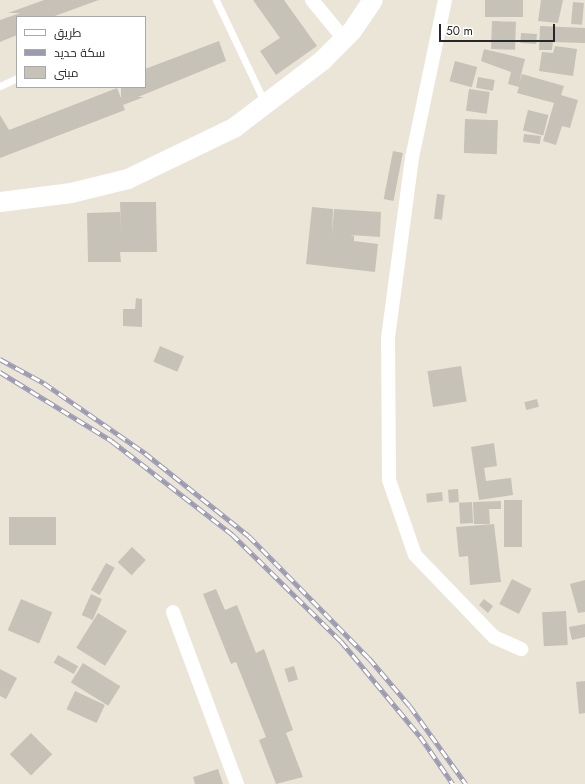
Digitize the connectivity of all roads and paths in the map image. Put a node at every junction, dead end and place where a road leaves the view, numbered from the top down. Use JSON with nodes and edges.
{"nodes":[{"id":1,"x":216,"y":0,"type":"edge"},
{"id":2,"x":312,"y":0,"type":"edge"},
{"id":3,"x":373,"y":0,"type":"edge"},
{"id":4,"x":445,"y":0,"type":"edge"},
{"id":5,"x":344,"y":39,"type":"junction"},
{"id":6,"x":16,"y":78,"type":"edge"},
{"id":7,"x":0,"y":86,"type":"edge"},
{"id":8,"x":266,"y":105,"type":"junction"},
{"id":9,"x":0,"y":202,"type":"edge"},
{"id":10,"x":173,"y":612,"type":"dead end"},
{"id":11,"x":521,"y":649,"type":"dead end"},
{"id":12,"x":237,"y":784,"type":"edge"}],
"edges":[{"from":1,"to":8,"type":"lane"},
{"from":2,"to":5,"type":"street"},
{"from":3,"to":5,"type":"main road"},
{"from":4,"to":11,"type":"street"},
{"from":5,"to":8,"type":"main road"},
{"from":6,"to":7,"type":"lane"},
{"from":8,"to":9,"type":"main road"},
{"from":10,"to":12,"type":"street"}]}
